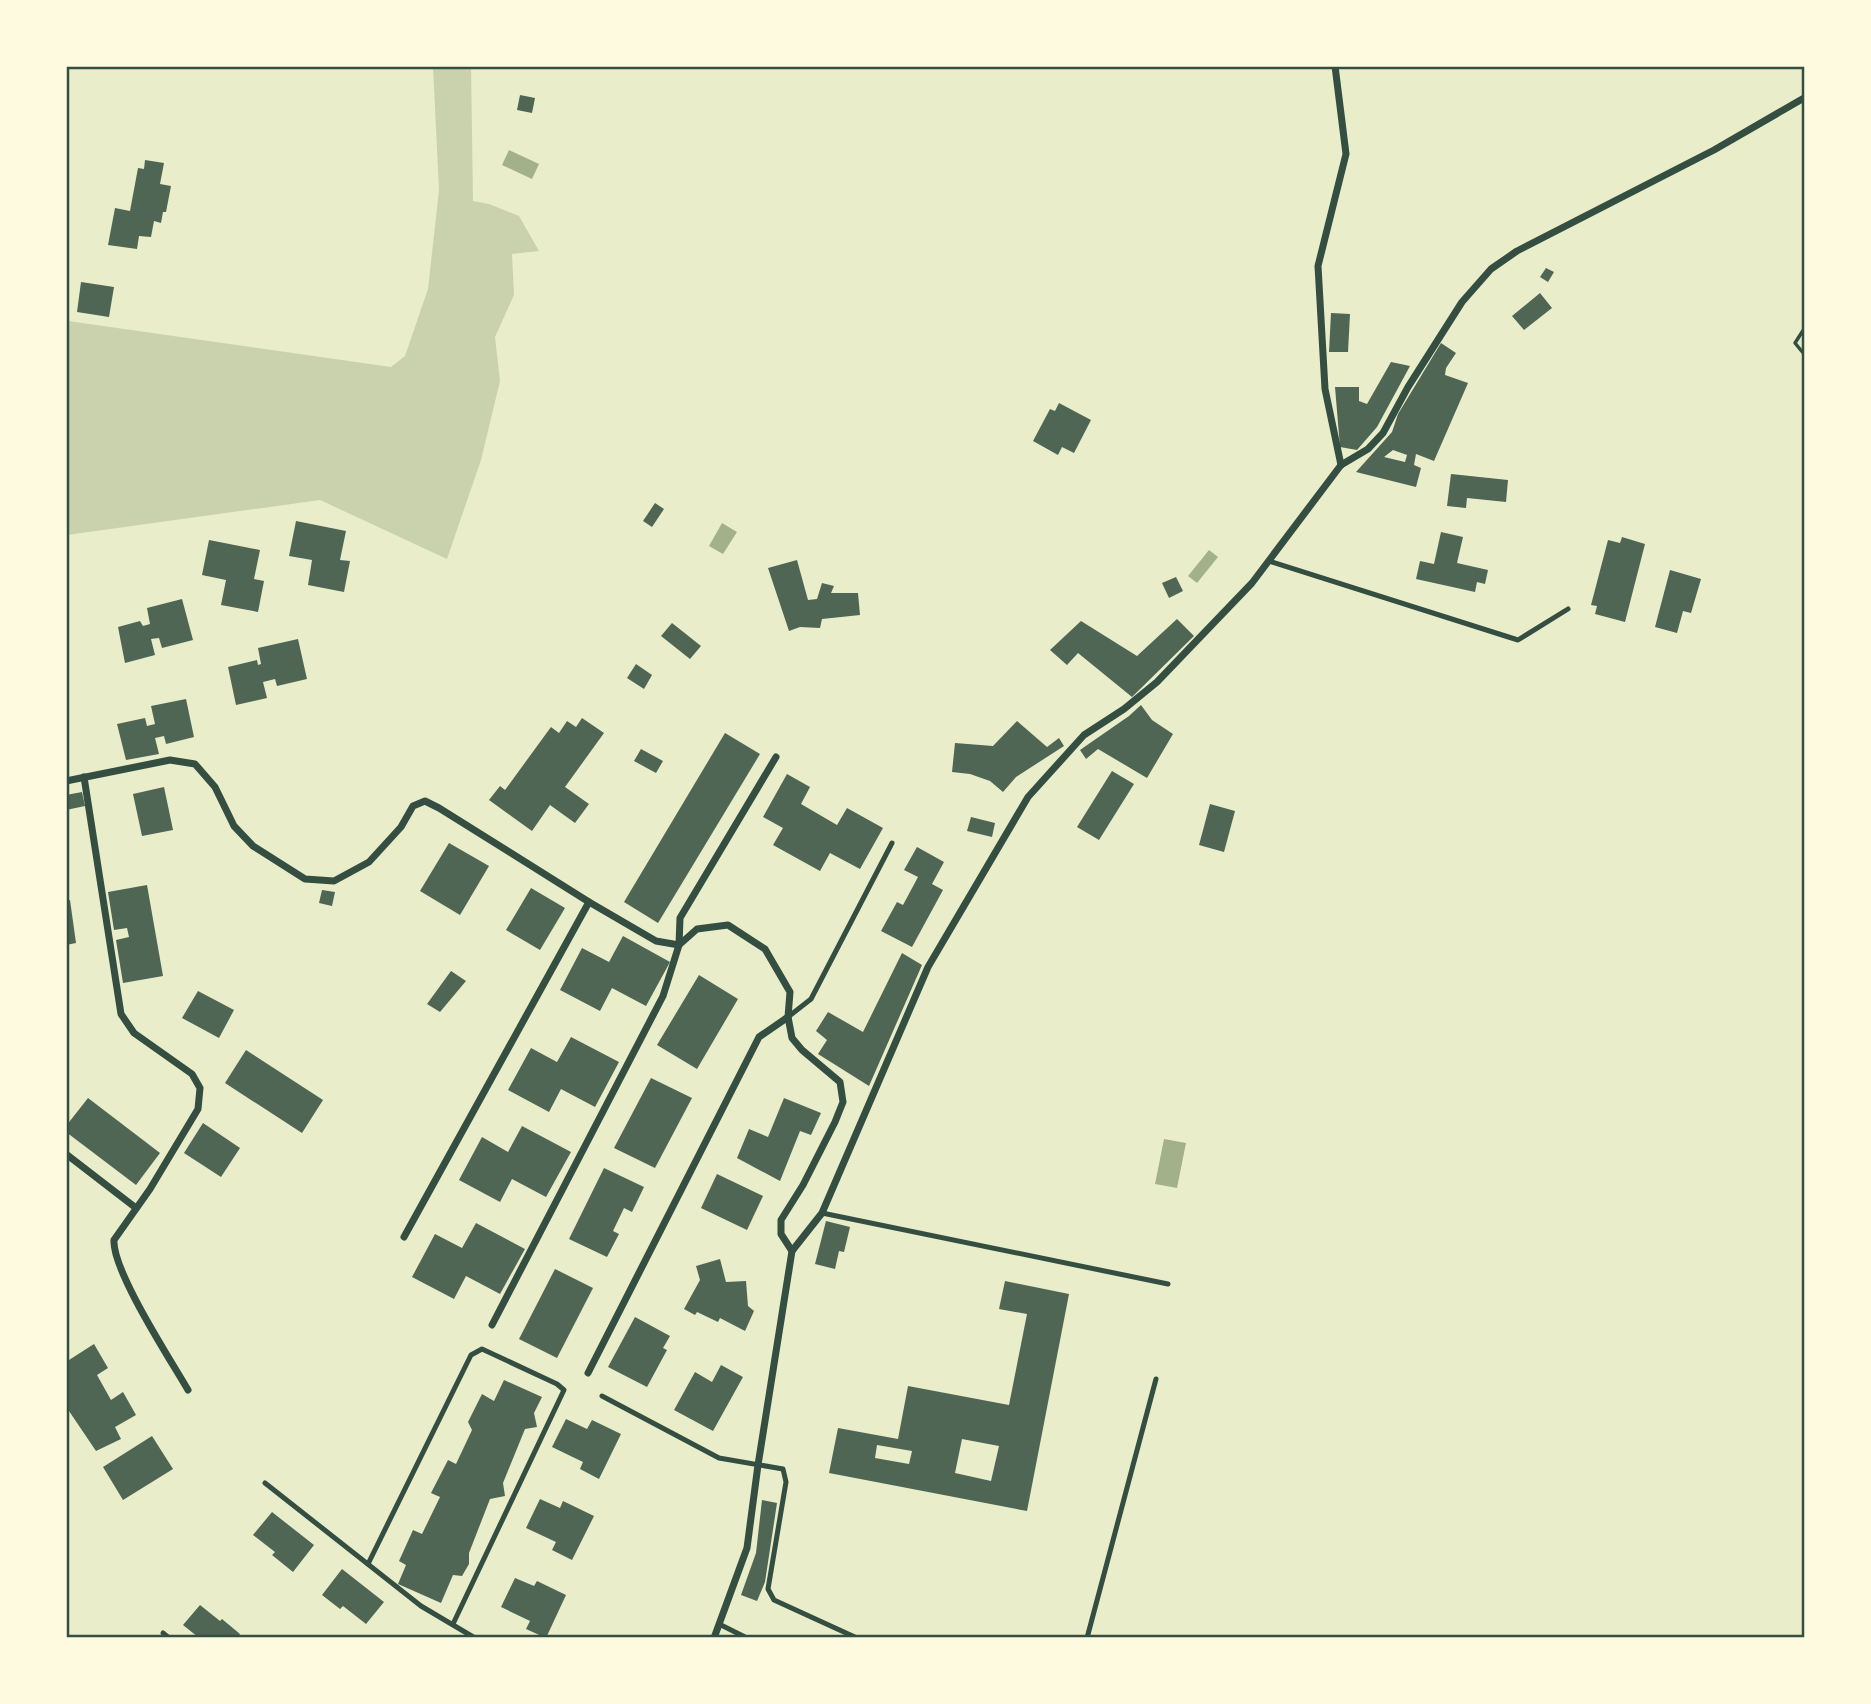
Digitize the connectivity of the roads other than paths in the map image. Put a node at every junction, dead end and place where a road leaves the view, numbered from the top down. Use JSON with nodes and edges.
{"nodes":[{"id":1,"x":1335,"y":66,"type":"edge"},
{"id":2,"x":1804,"y":98,"type":"edge"},
{"id":3,"x":1341,"y":465,"type":"junction"},
{"id":4,"x":1269,"y":561,"type":"junction"},
{"id":5,"x":1567,"y":609,"type":"dead end"},
{"id":6,"x":776,"y":757,"type":"dead end"},
{"id":7,"x":84,"y":777,"type":"junction"},
{"id":8,"x":66,"y":781,"type":"edge"},
{"id":9,"x":892,"y":843,"type":"dead end"},
{"id":10,"x":589,"y":902,"type":"junction"},
{"id":11,"x":679,"y":945,"type":"junction"},
{"id":12,"x":788,"y":1017,"type":"junction"},
{"id":13,"x":66,"y":1154,"type":"edge"},
{"id":14,"x":136,"y":1208,"type":"junction"},
{"id":15,"x":822,"y":1213,"type":"junction"},
{"id":16,"x":404,"y":1237,"type":"dead end"},
{"id":17,"x":792,"y":1251,"type":"junction"},
{"id":18,"x":1168,"y":1284,"type":"dead end"},
{"id":19,"x":492,"y":1325,"type":"dead end"},
{"id":20,"x":588,"y":1373,"type":"dead end"},
{"id":21,"x":1156,"y":1379,"type":"dead end"},
{"id":22,"x":188,"y":1390,"type":"dead end"},
{"id":23,"x":602,"y":1396,"type":"dead end"},
{"id":24,"x":758,"y":1465,"type":"junction"},
{"id":25,"x":265,"y":1483,"type":"dead end"},
{"id":26,"x":368,"y":1564,"type":"junction"},
{"id":27,"x":453,"y":1624,"type":"junction"},
{"id":28,"x":719,"y":1624,"type":"junction"},
{"id":29,"x":163,"y":1633,"type":"dead end"},
{"id":30,"x":169,"y":1637,"type":"edge"},
{"id":31,"x":475,"y":1637,"type":"edge"},
{"id":32,"x":714,"y":1637,"type":"edge"},
{"id":33,"x":747,"y":1637,"type":"edge"},
{"id":34,"x":857,"y":1637,"type":"edge"},
{"id":35,"x":1087,"y":1637,"type":"edge"}],
"edges":[{"from":1,"to":3,"type":"street"},
{"from":2,"to":3,"type":"street"},
{"from":3,"to":4,"type":"street"},
{"from":4,"to":5,"type":"lane"},
{"from":4,"to":15,"type":"street"},
{"from":6,"to":11,"type":"street"},
{"from":7,"to":8,"type":"street"},
{"from":7,"to":10,"type":"street"},
{"from":7,"to":14,"type":"street"},
{"from":9,"to":12,"type":"lane"},
{"from":10,"to":11,"type":"street"},
{"from":10,"to":16,"type":"street"},
{"from":11,"to":12,"type":"street"},
{"from":11,"to":19,"type":"street"},
{"from":12,"to":17,"type":"street"},
{"from":12,"to":20,"type":"street"},
{"from":13,"to":14,"type":"street"},
{"from":14,"to":22,"type":"street"},
{"from":15,"to":17,"type":"street"},
{"from":15,"to":18,"type":"lane"},
{"from":17,"to":24,"type":"street"},
{"from":21,"to":35,"type":"lane"},
{"from":23,"to":24,"type":"lane"},
{"from":24,"to":28,"type":"street"},
{"from":24,"to":34,"type":"lane"},
{"from":25,"to":26,"type":"lane"},
{"from":26,"to":27,"type":"lane"},
{"from":26,"to":27,"type":"lane"},
{"from":27,"to":31,"type":"lane"},
{"from":28,"to":32,"type":"street"},
{"from":28,"to":33,"type":"lane"},
{"from":29,"to":30,"type":"lane"}]}
